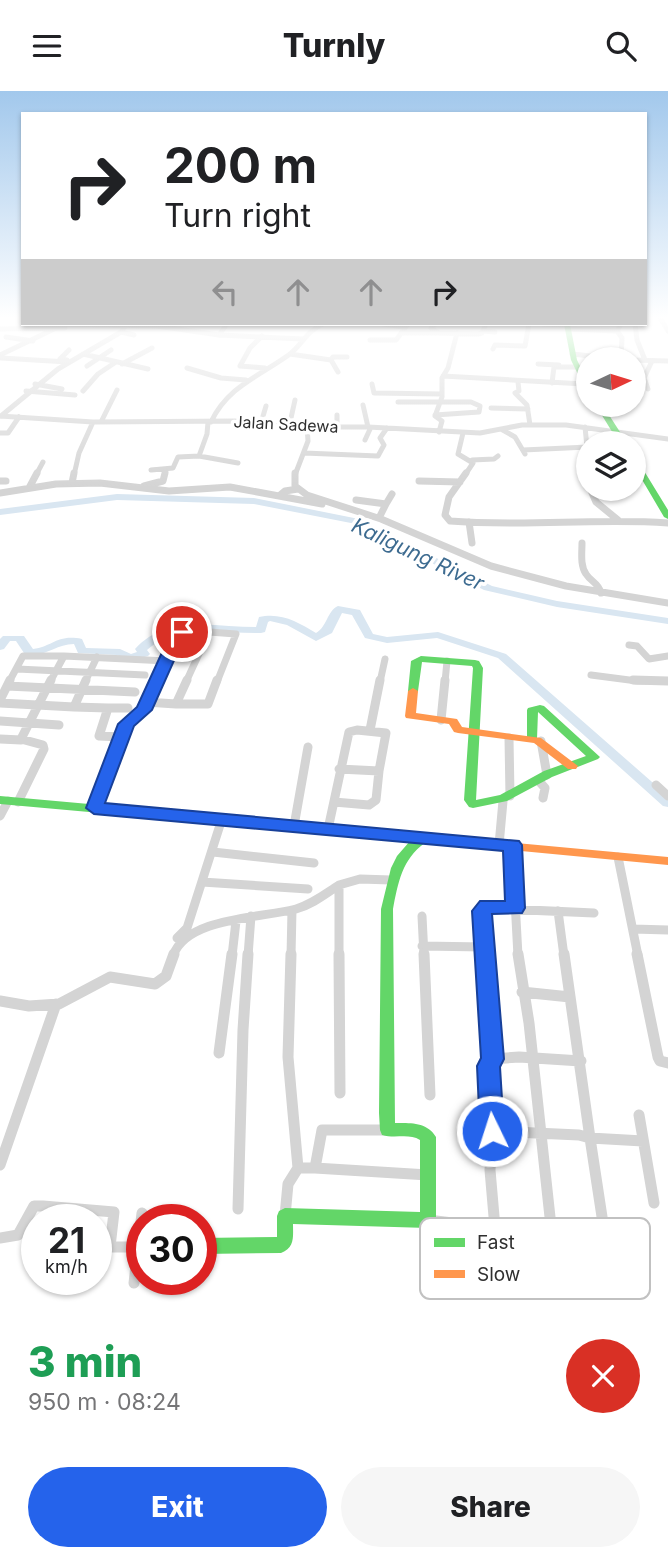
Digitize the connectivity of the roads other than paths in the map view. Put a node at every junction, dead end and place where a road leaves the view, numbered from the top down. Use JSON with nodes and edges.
{"nodes":[{"id":1,"x":52,"y":373,"type":"edge"},
{"id":2,"x":102,"y":373,"type":"edge"},
{"id":3,"x":205,"y":373,"type":"edge"},
{"id":4,"x":259,"y":373,"type":"edge"},
{"id":5,"x":553,"y":373,"type":"edge"},
{"id":6,"x":443,"y":376,"type":"joint"},
{"id":7,"x":251,"y":378,"type":"junction"},
{"id":8,"x":491,"y":380,"type":"junction"},
{"id":9,"x":518,"y":382,"type":"junction"},
{"id":10,"x":552,"y":383,"type":"junction"},
{"id":11,"x":576,"y":383,"type":"edge"},
{"id":12,"x":35,"y":384,"type":"junction"},
{"id":13,"x":372,"y":384,"type":"dead end"},
{"id":14,"x":646,"y":385,"type":"edge"},
{"id":15,"x":492,"y":388,"type":"dead end"},
{"id":16,"x":62,"y":389,"type":"dead end"},
{"id":17,"x":648,"y":389,"type":"dead end"},
{"id":18,"x":117,"y":390,"type":"dead end"},
{"id":19,"x":26,"y":391,"type":"junction"},
{"id":20,"x":83,"y":391,"type":"dead end"},
{"id":21,"x":442,"y":394,"type":"junction"},
{"id":22,"x":75,"y":395,"type":"dead end"},
{"id":23,"x":295,"y":400,"type":"dead end"},
{"id":24,"x":398,"y":402,"type":"dead end"},
{"id":25,"x":440,"y":402,"type":"junction"},
{"id":26,"x":363,"y":405,"type":"dead end"},
{"id":27,"x":266,"y":406,"type":"dead end"},
{"id":28,"x":491,"y":408,"type":"dead end"},
{"id":29,"x":528,"y":409,"type":"junction"},
{"id":30,"x":71,"y":410,"type":"dead end"},
{"id":31,"x":337,"y":415,"type":"dead end"},
{"id":32,"x":435,"y":415,"type":"junction"},
{"id":33,"x":0,"y":416,"type":"edge"},
{"id":34,"x":19,"y":417,"type":"junction"},
{"id":35,"x":63,"y":420,"type":"junction"},
{"id":36,"x":101,"y":422,"type":"junction"},
{"id":37,"x":92,"y":423,"type":"junction"},
{"id":38,"x":209,"y":423,"type":"junction"},
{"id":39,"x":261,"y":423,"type":"junction"},
{"id":40,"x":530,"y":425,"type":"junction"},
{"id":41,"x":289,"y":427,"type":"junction"},
{"id":42,"x":337,"y":427,"type":"junction"},
{"id":43,"x":585,"y":427,"type":"junction"},
{"id":44,"x":307,"y":428,"type":"junction"},
{"id":45,"x":370,"y":428,"type":"junction"},
{"id":46,"x":386,"y":429,"type":"junction"},
{"id":47,"x":504,"y":430,"type":"junction"},
{"id":48,"x":585,"y":431,"type":"edge"},
{"id":49,"x":599,"y":431,"type":"edge"},
{"id":50,"x":439,"y":432,"type":"junction"},
{"id":51,"x":0,"y":433,"type":"edge"},
{"id":52,"x":462,"y":434,"type":"junction"},
{"id":53,"x":646,"y":438,"type":"edge"},
{"id":54,"x":668,"y":439,"type":"edge"},
{"id":55,"x":365,"y":440,"type":"dead end"},
{"id":56,"x":576,"y":448,"type":"edge"},
{"id":57,"x":304,"y":453,"type":"junction"},
{"id":58,"x":199,"y":456,"type":"junction"},
{"id":59,"x":498,"y":456,"type":"dead end"},
{"id":60,"x":472,"y":460,"type":"junction"},
{"id":61,"x":43,"y":462,"type":"dead end"},
{"id":62,"x":238,"y":463,"type":"dead end"},
{"id":63,"x":151,"y":470,"type":"dead end"},
{"id":64,"x":166,"y":470,"type":"junction"},
{"id":65,"x":419,"y":481,"type":"dead end"},
{"id":66,"x":646,"y":481,"type":"edge"},
{"id":67,"x":460,"y":482,"type":"junction"},
{"id":68,"x":72,"y":483,"type":"junction"},
{"id":69,"x":133,"y":487,"type":"junction"},
{"id":70,"x":29,"y":488,"type":"junction"},
{"id":71,"x":298,"y":489,"type":"junction"},
{"id":72,"x":0,"y":493,"type":"edge"},
{"id":73,"x":392,"y":494,"type":"dead end"},
{"id":74,"x":279,"y":496,"type":"junction"},
{"id":75,"x":356,"y":500,"type":"dead end"},
{"id":76,"x":596,"y":501,"type":"edge"},
{"id":77,"x":388,"y":503,"type":"junction"},
{"id":78,"x":399,"y":503,"type":"dead end"},
{"id":79,"x":352,"y":509,"type":"junction"},
{"id":80,"x":668,"y":517,"type":"edge"},
{"id":81,"x":379,"y":518,"type":"junction"},
{"id":82,"x":618,"y":520,"type":"junction"},
{"id":83,"x":469,"y":523,"type":"junction"},
{"id":84,"x":668,"y":523,"type":"edge"},
{"id":85,"x":472,"y":543,"type":"dead end"},
{"id":86,"x":582,"y":543,"type":"dead end"},
{"id":87,"x":601,"y":593,"type":"junction"},
{"id":88,"x":668,"y":603,"type":"edge"},
{"id":89,"x":209,"y":632,"type":"junction"},
{"id":90,"x":629,"y":645,"type":"dead end"},
{"id":91,"x":64,"y":656,"type":"junction"},
{"id":92,"x":668,"y":656,"type":"edge"},
{"id":93,"x":97,"y":657,"type":"junction"},
{"id":94,"x":385,"y":659,"type":"dead end"},
{"id":95,"x":167,"y":661,"type":"junction"},
{"id":96,"x":447,"y":661,"type":"junction"},
{"id":97,"x":17,"y":669,"type":"junction"},
{"id":98,"x":56,"y":671,"type":"junction"},
{"id":99,"x":91,"y":672,"type":"junction"},
{"id":100,"x":145,"y":675,"type":"dead end"},
{"id":101,"x":591,"y":675,"type":"dead end"},
{"id":102,"x":668,"y":681,"type":"edge"},
{"id":103,"x":7,"y":686,"type":"junction"},
{"id":104,"x":48,"y":688,"type":"junction"},
{"id":105,"x":82,"y":690,"type":"junction"},
{"id":106,"x":135,"y":692,"type":"dead end"},
{"id":107,"x":0,"y":701,"type":"edge"},
{"id":108,"x":146,"y":702,"type":"junction"},
{"id":109,"x":176,"y":704,"type":"junction"},
{"id":110,"x":38,"y":705,"type":"junction"},
{"id":111,"x":75,"y":707,"type":"junction"},
{"id":112,"x":108,"y":708,"type":"junction"},
{"id":113,"x":128,"y":708,"type":"dead end"},
{"id":114,"x":441,"y":720,"type":"junction"},
{"id":115,"x":0,"y":722,"type":"edge"},
{"id":116,"x":29,"y":723,"type":"junction"},
{"id":117,"x":59,"y":725,"type":"dead end"},
{"id":118,"x":370,"y":730,"type":"junction"},
{"id":119,"x":474,"y":733,"type":"junction"},
{"id":120,"x":122,"y":737,"type":"junction"},
{"id":121,"x":509,"y":737,"type":"junction"},
{"id":122,"x":0,"y":739,"type":"edge"},
{"id":123,"x":21,"y":740,"type":"junction"},
{"id":124,"x":537,"y":740,"type":"junction"},
{"id":125,"x":309,"y":747,"type":"dead end"},
{"id":126,"x":572,"y":766,"type":"junction"},
{"id":127,"x":339,"y":769,"type":"junction"},
{"id":128,"x":379,"y":771,"type":"junction"},
{"id":129,"x":542,"y":777,"type":"junction"},
{"id":130,"x":656,"y":785,"type":"dead end"},
{"id":131,"x":668,"y":796,"type":"edge"},
{"id":132,"x":543,"y":798,"type":"dead end"},
{"id":133,"x":507,"y":799,"type":"junction"},
{"id":134,"x":9,"y":801,"type":"edge"},
{"id":135,"x":334,"y":802,"type":"junction"},
{"id":136,"x":94,"y":808,"type":"junction"},
{"id":137,"x":0,"y":816,"type":"edge"},
{"id":138,"x":221,"y":822,"type":"junction"},
{"id":139,"x":294,"y":826,"type":"junction"},
{"id":140,"x":328,"y":829,"type":"junction"},
{"id":141,"x":425,"y":838,"type":"junction"},
{"id":142,"x":499,"y":845,"type":"junction"},
{"id":143,"x":512,"y":845,"type":"junction"},
{"id":144,"x":212,"y":852,"type":"junction"},
{"id":145,"x":618,"y":857,"type":"junction"},
{"id":146,"x":668,"y":861,"type":"edge"},
{"id":147,"x":314,"y":863,"type":"dead end"},
{"id":148,"x":391,"y":880,"type":"junction"},
{"id":149,"x":202,"y":882,"type":"junction"},
{"id":150,"x":339,"y":885,"type":"junction"},
{"id":151,"x":308,"y":889,"type":"dead end"},
{"id":152,"x":516,"y":908,"type":"junction"},
{"id":153,"x":292,"y":910,"type":"junction"},
{"id":154,"x":558,"y":911,"type":"junction"},
{"id":155,"x":594,"y":913,"type":"dead end"},
{"id":156,"x":251,"y":916,"type":"junction"},
{"id":157,"x":422,"y":916,"type":"dead end"},
{"id":158,"x":236,"y":921,"type":"junction"},
{"id":159,"x":633,"y":929,"type":"junction"},
{"id":160,"x":668,"y":930,"type":"edge"},
{"id":161,"x":176,"y":939,"type":"dead end"},
{"id":162,"x":422,"y":946,"type":"junction"},
{"id":163,"x":484,"y":947,"type":"junction"},
{"id":164,"x":522,"y":992,"type":"junction"},
{"id":165,"x":570,"y":997,"type":"junction"},
{"id":166,"x":0,"y":1001,"type":"edge"},
{"id":167,"x":56,"y":1004,"type":"junction"},
{"id":168,"x":219,"y":1053,"type":"dead end"},
{"id":169,"x":492,"y":1059,"type":"junction"},
{"id":170,"x":532,"y":1060,"type":"junction"},
{"id":171,"x":581,"y":1062,"type":"junction"},
{"id":172,"x":668,"y":1063,"type":"edge"},
{"id":173,"x":340,"y":1093,"type":"dead end"},
{"id":174,"x":430,"y":1095,"type":"dead end"},
{"id":175,"x":639,"y":1115,"type":"dead end"},
{"id":176,"x":388,"y":1130,"type":"junction"},
{"id":177,"x":492,"y":1131,"type":"junction"},
{"id":178,"x":541,"y":1134,"type":"junction"},
{"id":179,"x":590,"y":1138,"type":"junction"},
{"id":180,"x":643,"y":1141,"type":"junction"},
{"id":181,"x":0,"y":1165,"type":"edge"},
{"id":182,"x":298,"y":1168,"type":"junction"},
{"id":183,"x":315,"y":1168,"type":"junction"},
{"id":184,"x":428,"y":1174,"type":"junction"},
{"id":185,"x":654,"y":1203,"type":"dead end"},
{"id":186,"x":238,"y":1209,"type":"dead end"},
{"id":187,"x":285,"y":1216,"type":"junction"},
{"id":188,"x":428,"y":1218,"type":"edge"},
{"id":189,"x":494,"y":1218,"type":"edge"},
{"id":190,"x":549,"y":1218,"type":"edge"},
{"id":191,"x":602,"y":1218,"type":"edge"},
{"id":192,"x":420,"y":1220,"type":"edge"},
{"id":193,"x":0,"y":1238,"type":"edge"},
{"id":194,"x":217,"y":1246,"type":"edge"},
{"id":195,"x":126,"y":1247,"type":"edge"}],
"edges":[{"from":1,"to":12,"type":"street"},
{"from":2,"to":20,"type":"street"},
{"from":3,"to":7,"type":"street"},
{"from":4,"to":7,"type":"street"},
{"from":5,"to":10,"type":"street"},
{"from":6,"to":8,"type":"street"},
{"from":6,"to":21,"type":"street"},
{"from":7,"to":38,"type":"street"},
{"from":8,"to":9,"type":"street"},
{"from":8,"to":15,"type":"street"},
{"from":9,"to":10,"type":"street"},
{"from":9,"to":29,"type":"street"},
{"from":10,"to":11,"type":"street"},
{"from":12,"to":16,"type":"street"},
{"from":12,"to":19,"type":"street"},
{"from":13,"to":21,"type":"street"},
{"from":14,"to":17,"type":"street"},
{"from":18,"to":36,"type":"street"},
{"from":19,"to":22,"type":"street"},
{"from":19,"to":33,"type":"street"},
{"from":21,"to":25,"type":"street"},
{"from":23,"to":41,"type":"street"},
{"from":24,"to":25,"type":"street"},
{"from":25,"to":32,"type":"street"},
{"from":25,"to":32,"type":"street"},
{"from":26,"to":45,"type":"street"},
{"from":27,"to":39,"type":"street"},
{"from":28,"to":29,"type":"street"},
{"from":29,"to":40,"type":"street"},
{"from":30,"to":35,"type":"street"},
{"from":31,"to":42,"type":"street"},
{"from":32,"to":50,"type":"street"},
{"from":33,"to":34,"type":"street","name":"Jalan Sadewa"},
{"from":34,"to":35,"type":"street","name":"Jalan Sadewa"},
{"from":34,"to":51,"type":"street"},
{"from":35,"to":37,"type":"street","name":"Jalan Sadewa"},
{"from":36,"to":37,"type":"street","name":"Jalan Sadewa"},
{"from":36,"to":38,"type":"street","name":"Jalan Sadewa"},
{"from":37,"to":68,"type":"street"},
{"from":38,"to":39,"type":"street","name":"Jalan Sadewa"},
{"from":38,"to":58,"type":"street"},
{"from":39,"to":41,"type":"street","name":"Jalan Sadewa"},
{"from":40,"to":43,"type":"street","name":"Jalan Sadewa"},
{"from":40,"to":47,"type":"street","name":"Jalan Sadewa"},
{"from":41,"to":44,"type":"street","name":"Jalan Sadewa"},
{"from":42,"to":44,"type":"street","name":"Jalan Sadewa"},
{"from":42,"to":45,"type":"street","name":"Jalan Sadewa"},
{"from":43,"to":48,"type":"street"},
{"from":43,"to":49,"type":"street","name":"Jalan Sadewa"},
{"from":44,"to":57,"type":"street"},
{"from":45,"to":46,"type":"street","name":"Jalan Sadewa"},
{"from":45,"to":55,"type":"street"},
{"from":46,"to":50,"type":"street","name":"Jalan Sadewa"},
{"from":46,"to":57,"type":"street"},
{"from":47,"to":52,"type":"street","name":"Jalan Sadewa"},
{"from":47,"to":56,"type":"street"},
{"from":50,"to":52,"type":"street","name":"Jalan Sadewa"},
{"from":52,"to":60,"type":"street"},
{"from":53,"to":54,"type":"street","name":"Jalan Sadewa"},
{"from":57,"to":71,"type":"street"},
{"from":58,"to":62,"type":"street"},
{"from":58,"to":64,"type":"street"},
{"from":59,"to":60,"type":"street"},
{"from":60,"to":67,"type":"street"},
{"from":61,"to":70,"type":"street"},
{"from":63,"to":64,"type":"street"},
{"from":64,"to":69,"type":"street"},
{"from":65,"to":67,"type":"street"},
{"from":66,"to":80,"type":"street"},
{"from":67,"to":83,"type":"street"},
{"from":68,"to":69,"type":"street"},
{"from":68,"to":70,"type":"street"},
{"from":69,"to":74,"type":"street"},
{"from":70,"to":72,"type":"street"},
{"from":71,"to":74,"type":"street"},
{"from":71,"to":79,"type":"street"},
{"from":73,"to":77,"type":"street"},
{"from":74,"to":79,"type":"street"},
{"from":75,"to":77,"type":"street"},
{"from":76,"to":82,"type":"street"},
{"from":77,"to":78,"type":"street"},
{"from":77,"to":81,"type":"street"},
{"from":79,"to":81,"type":"street"},
{"from":81,"to":87,"type":"street"},
{"from":82,"to":83,"type":"street"},
{"from":82,"to":84,"type":"street"},
{"from":83,"to":85,"type":"street"},
{"from":86,"to":87,"type":"street"},
{"from":87,"to":88,"type":"street"},
{"from":89,"to":95,"type":"street"},
{"from":89,"to":109,"type":"street"},
{"from":89,"to":109,"type":"street"},
{"from":90,"to":92,"type":"street"},
{"from":91,"to":93,"type":"street"},
{"from":91,"to":97,"type":"street"},
{"from":91,"to":98,"type":"street"},
{"from":93,"to":95,"type":"street"},
{"from":93,"to":99,"type":"street"},
{"from":94,"to":118,"type":"street"},
{"from":95,"to":108,"type":"street"},
{"from":96,"to":114,"type":"street"},
{"from":96,"to":114,"type":"street"},
{"from":96,"to":119,"type":"street"},
{"from":97,"to":98,"type":"street"},
{"from":97,"to":103,"type":"street"},
{"from":98,"to":99,"type":"street"},
{"from":98,"to":104,"type":"street"},
{"from":99,"to":100,"type":"street"},
{"from":99,"to":105,"type":"street"},
{"from":101,"to":102,"type":"street"},
{"from":103,"to":104,"type":"street"},
{"from":103,"to":107,"type":"street"},
{"from":104,"to":105,"type":"street"},
{"from":104,"to":110,"type":"street"},
{"from":105,"to":106,"type":"street"},
{"from":105,"to":111,"type":"street"},
{"from":107,"to":110,"type":"street"},
{"from":108,"to":109,"type":"street"},
{"from":108,"to":120,"type":"street"},
{"from":110,"to":111,"type":"street"},
{"from":110,"to":116,"type":"street"},
{"from":111,"to":112,"type":"street"},
{"from":112,"to":113,"type":"street"},
{"from":112,"to":120,"type":"street"},
{"from":114,"to":119,"type":"street"},
{"from":115,"to":116,"type":"street"},
{"from":116,"to":117,"type":"street"},
{"from":116,"to":123,"type":"street"},
{"from":118,"to":127,"type":"street"},
{"from":118,"to":128,"type":"street"},
{"from":119,"to":121,"type":"street"},
{"from":119,"to":133,"type":"street"},
{"from":120,"to":136,"type":"street"},
{"from":121,"to":124,"type":"street"},
{"from":121,"to":133,"type":"street"},
{"from":122,"to":123,"type":"street"},
{"from":123,"to":134,"type":"street"},
{"from":124,"to":126,"type":"street"},
{"from":124,"to":126,"type":"street"},
{"from":124,"to":129,"type":"street"},
{"from":125,"to":139,"type":"street"},
{"from":126,"to":129,"type":"street"},
{"from":127,"to":128,"type":"street"},
{"from":127,"to":135,"type":"street"},
{"from":128,"to":135,"type":"street"},
{"from":129,"to":132,"type":"street"},
{"from":129,"to":133,"type":"street"},
{"from":130,"to":131,"type":"street"},
{"from":133,"to":142,"type":"street"},
{"from":134,"to":136,"type":"street"},
{"from":134,"to":137,"type":"street"},
{"from":135,"to":140,"type":"street"},
{"from":136,"to":138,"type":"street"},
{"from":138,"to":139,"type":"street"},
{"from":138,"to":144,"type":"street"},
{"from":139,"to":140,"type":"street"},
{"from":140,"to":141,"type":"street"},
{"from":141,"to":142,"type":"street"},
{"from":141,"to":148,"type":"street"},
{"from":142,"to":143,"type":"street"},
{"from":143,"to":145,"type":"street"},
{"from":143,"to":152,"type":"street"},
{"from":144,"to":147,"type":"street"},
{"from":144,"to":149,"type":"street"},
{"from":145,"to":146,"type":"street"},
{"from":145,"to":159,"type":"street"},
{"from":148,"to":150,"type":"street"},
{"from":148,"to":176,"type":"street"},
{"from":149,"to":151,"type":"street"},
{"from":149,"to":161,"type":"street"},
{"from":150,"to":153,"type":"street"},
{"from":150,"to":173,"type":"street"},
{"from":152,"to":154,"type":"street"},
{"from":152,"to":163,"type":"street"},
{"from":152,"to":164,"type":"street"},
{"from":153,"to":156,"type":"street"},
{"from":153,"to":182,"type":"street"},
{"from":154,"to":155,"type":"street"},
{"from":154,"to":165,"type":"street"},
{"from":156,"to":158,"type":"street"},
{"from":156,"to":186,"type":"street"},
{"from":157,"to":162,"type":"street"},
{"from":158,"to":167,"type":"street"},
{"from":158,"to":168,"type":"street"},
{"from":159,"to":160,"type":"street"},
{"from":159,"to":172,"type":"street"},
{"from":162,"to":163,"type":"street"},
{"from":162,"to":174,"type":"street"},
{"from":163,"to":169,"type":"street"},
{"from":164,"to":165,"type":"street"},
{"from":164,"to":170,"type":"street"},
{"from":165,"to":171,"type":"street"},
{"from":166,"to":167,"type":"street"},
{"from":167,"to":181,"type":"street"},
{"from":169,"to":170,"type":"street"},
{"from":169,"to":177,"type":"street"},
{"from":170,"to":171,"type":"street"},
{"from":170,"to":178,"type":"street"},
{"from":171,"to":179,"type":"street"},
{"from":175,"to":180,"type":"street"},
{"from":176,"to":183,"type":"street"},
{"from":176,"to":184,"type":"street"},
{"from":177,"to":178,"type":"street"},
{"from":177,"to":189,"type":"street"},
{"from":178,"to":179,"type":"street"},
{"from":178,"to":190,"type":"street"},
{"from":179,"to":180,"type":"street"},
{"from":179,"to":191,"type":"street"},
{"from":180,"to":185,"type":"street"},
{"from":182,"to":183,"type":"street"},
{"from":182,"to":187,"type":"street"},
{"from":183,"to":184,"type":"street"},
{"from":184,"to":188,"type":"street"},
{"from":187,"to":192,"type":"street"},
{"from":187,"to":194,"type":"street"},
{"from":193,"to":195,"type":"street"}]}
